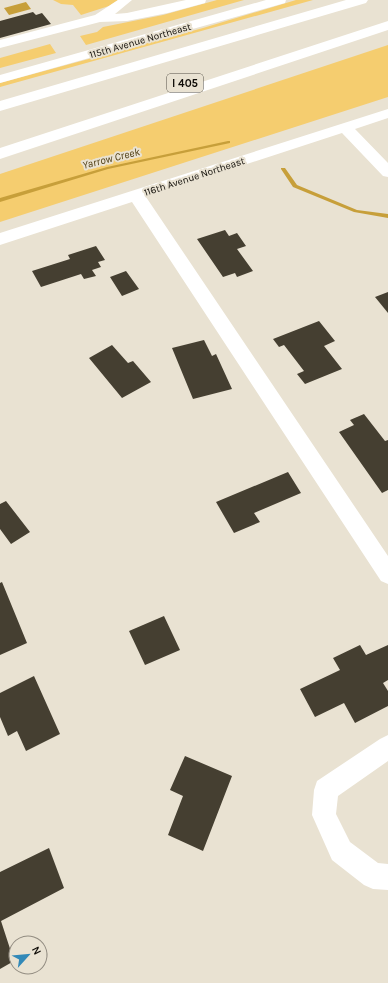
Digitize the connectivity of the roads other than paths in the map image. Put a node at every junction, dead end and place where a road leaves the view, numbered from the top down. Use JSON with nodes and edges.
{"nodes":[{"id":1,"x":126,"y":0,"type":"edge"},
{"id":2,"x":200,"y":0,"type":"edge"},
{"id":3,"x":361,"y":0,"type":"edge"},
{"id":4,"x":274,"y":1,"type":"edge"},
{"id":5,"x":100,"y":18,"type":"junction"},
{"id":6,"x":388,"y":25,"type":"edge"},
{"id":7,"x":372,"y":30,"type":"junction"},
{"id":8,"x":0,"y":44,"type":"edge"},
{"id":9,"x":0,"y":78,"type":"edge"},
{"id":10,"x":0,"y":106,"type":"edge"},
{"id":11,"x":388,"y":113,"type":"edge"},
{"id":12,"x":345,"y":127,"type":"junction"},
{"id":13,"x":0,"y":139,"type":"edge"},
{"id":14,"x":0,"y":154,"type":"edge"},
{"id":15,"x":388,"y":172,"type":"edge"},
{"id":16,"x":136,"y":195,"type":"junction"},
{"id":17,"x":0,"y":239,"type":"edge"},
{"id":18,"x":388,"y":574,"type":"edge"},
{"id":19,"x":388,"y":747,"type":"edge"},
{"id":20,"x":388,"y":877,"type":"edge"}],
"edges":[{"from":1,"to":5,"type":"street"},
{"from":2,"to":5,"type":"street"},
{"from":3,"to":10,"type":"highway","number":"I 405"},
{"from":4,"to":9,"type":"street","name":"115th Avenue Northeast"},
{"from":5,"to":8,"type":"street"},
{"from":6,"to":7,"type":"highway","number":"I 405"},
{"from":7,"to":13,"type":"highway","number":"I 405"},
{"from":7,"to":14,"type":"highway"},
{"from":11,"to":12,"type":"street","name":"116th Avenue Northeast"},
{"from":12,"to":15,"type":"street"},
{"from":12,"to":16,"type":"street","name":"116th Avenue Northeast"},
{"from":16,"to":17,"type":"street","name":"116th Avenue Northeast"},
{"from":16,"to":18,"type":"street"},
{"from":19,"to":20,"type":"street"}]}
